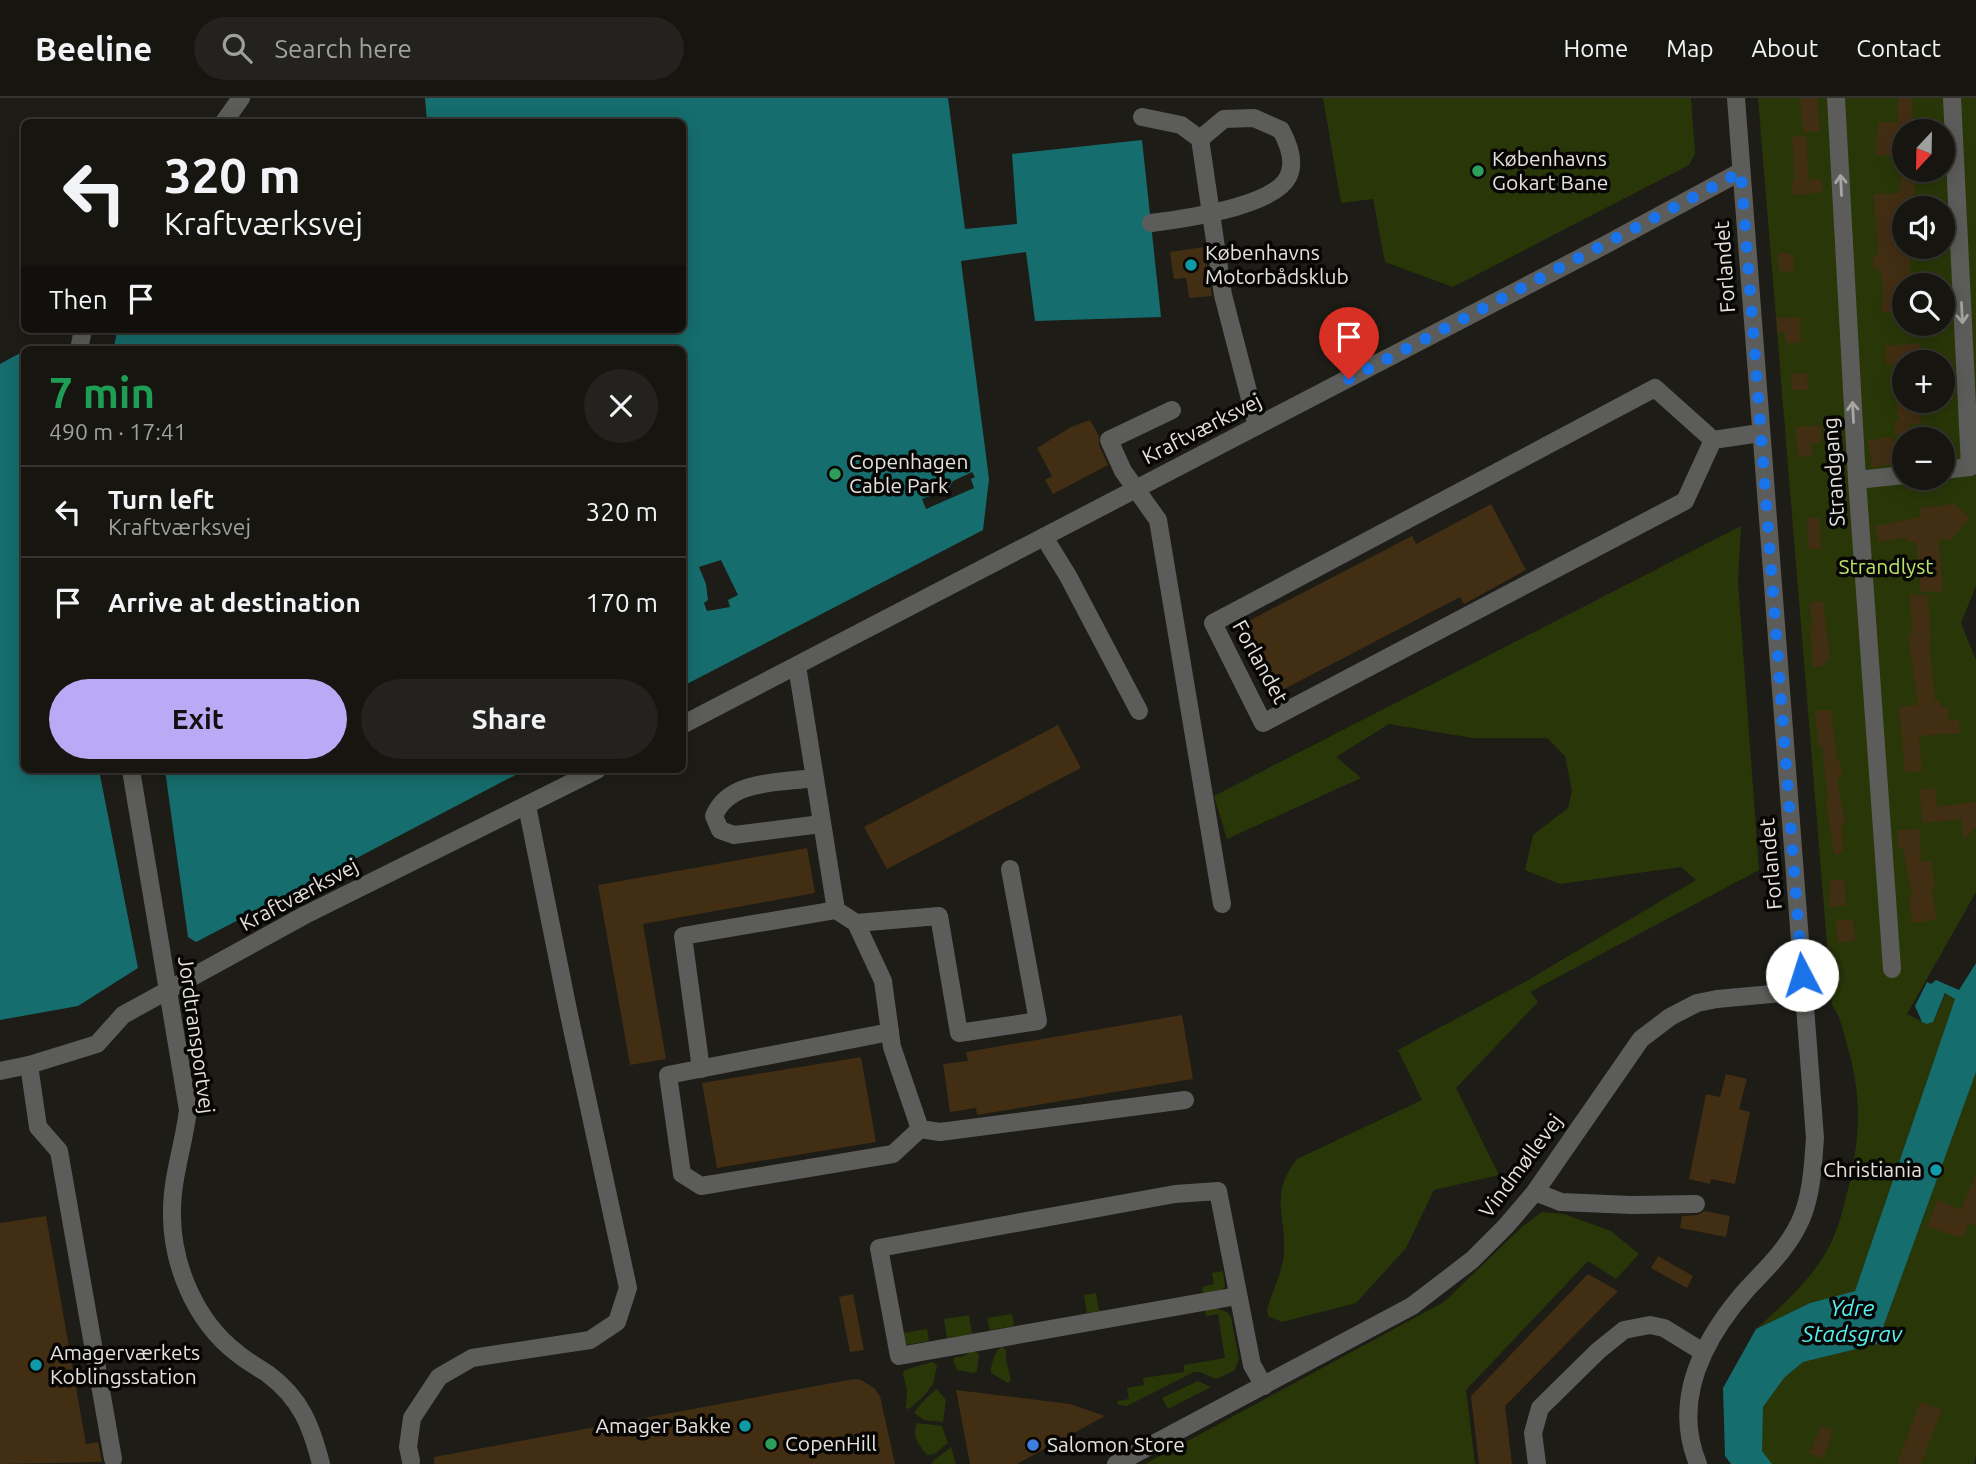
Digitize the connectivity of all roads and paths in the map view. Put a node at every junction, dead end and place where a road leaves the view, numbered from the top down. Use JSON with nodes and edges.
{"nodes":[{"id":1,"x":241,"y":98,"type":"edge"},
{"id":2,"x":1736,"y":98,"type":"edge"},
{"id":3,"x":1836,"y":98,"type":"edge"},
{"id":4,"x":1952,"y":98,"type":"edge"},
{"id":5,"x":1142,"y":117,"type":"dead end"},
{"id":6,"x":227,"y":119,"type":"edge"},
{"id":7,"x":1200,"y":139,"type":"junction"},
{"id":8,"x":1741,"y":172,"type":"junction"},
{"id":9,"x":1212,"y":214,"type":"junction"},
{"id":10,"x":1151,"y":223,"type":"dead end"},
{"id":11,"x":1172,"y":410,"type":"dead end"},
{"id":12,"x":1258,"y":426,"type":"junction"},
{"id":13,"x":1760,"y":433,"type":"junction"},
{"id":14,"x":1713,"y":440,"type":"junction"},
{"id":15,"x":1955,"y":469,"type":"edge"},
{"id":16,"x":1892,"y":476,"type":"edge"},
{"id":17,"x":1857,"y":480,"type":"junction"},
{"id":18,"x":1136,"y":489,"type":"junction"},
{"id":19,"x":1044,"y":537,"type":"junction"},
{"id":20,"x":797,"y":666,"type":"junction"},
{"id":21,"x":1139,"y":711,"type":"dead end"},
{"id":22,"x":686,"y":723,"type":"edge"},
{"id":23,"x":131,"y":773,"type":"edge"},
{"id":24,"x":591,"y":773,"type":"edge"},
{"id":25,"x":814,"y":778,"type":"junction"},
{"id":26,"x":527,"y":806,"type":"junction"},
{"id":27,"x":821,"y":824,"type":"junction"},
{"id":28,"x":1010,"y":869,"type":"dead end"},
{"id":29,"x":1222,"y":904,"type":"dead end"},
{"id":30,"x":836,"y":910,"type":"junction"},
{"id":31,"x":856,"y":923,"type":"junction"},
{"id":32,"x":1892,"y":969,"type":"dead end"},
{"id":33,"x":1804,"y":991,"type":"junction"},
{"id":34,"x":167,"y":993,"type":"junction"},
{"id":35,"x":890,"y":1032,"type":"junction"},
{"id":36,"x":29,"y":1065,"type":"junction"},
{"id":37,"x":701,"y":1069,"type":"junction"},
{"id":38,"x":0,"y":1070,"type":"edge"},
{"id":39,"x":1185,"y":1100,"type":"dead end"},
{"id":40,"x":920,"y":1129,"type":"junction"},
{"id":41,"x":1535,"y":1192,"type":"junction"},
{"id":42,"x":1696,"y":1204,"type":"dead end"},
{"id":43,"x":1237,"y":1296,"type":"junction"},
{"id":44,"x":1703,"y":1352,"type":"junction"},
{"id":45,"x":1264,"y":1386,"type":"junction"},
{"id":46,"x":113,"y":1459,"type":"dead end"},
{"id":47,"x":411,"y":1461,"type":"dead end"},
{"id":48,"x":321,"y":1464,"type":"edge"},
{"id":49,"x":1116,"y":1464,"type":"edge"},
{"id":50,"x":1536,"y":1464,"type":"edge"},
{"id":51,"x":1698,"y":1464,"type":"edge"}],
"edges":[{"from":1,"to":6,"type":"street"},
{"from":2,"to":8,"type":"street","name":"Forlandet"},
{"from":17,"to":3,"type":"street","name":"Strandgang","one_way":true},
{"from":4,"to":15,"type":"street","one_way":true},
{"from":5,"to":7,"type":"street"},
{"from":7,"to":9,"type":"street"},
{"from":7,"to":9,"type":"street"},
{"from":8,"to":12,"type":"street","name":"Kraftværksvej"},
{"from":8,"to":13,"type":"street","name":"Forlandet"},
{"from":9,"to":10,"type":"street"},
{"from":9,"to":12,"type":"street"},
{"from":11,"to":18,"type":"street"},
{"from":12,"to":18,"type":"street","name":"Kraftværksvej"},
{"from":13,"to":14,"type":"street"},
{"from":13,"to":33,"type":"street","name":"Forlandet"},
{"from":14,"to":14,"type":"street","name":"Forlandet"},
{"from":16,"to":17,"type":"street"},
{"from":17,"to":32,"type":"street","name":"Strandgang"},
{"from":18,"to":19,"type":"street","name":"Kraftværksvej"},
{"from":18,"to":29,"type":"street"},
{"from":19,"to":20,"type":"street","name":"Kraftværksvej"},
{"from":19,"to":21,"type":"street"},
{"from":20,"to":22,"type":"street","name":"Kraftværksvej"},
{"from":20,"to":25,"type":"street"},
{"from":23,"to":34,"type":"street","name":"Jordtransportvej"},
{"from":24,"to":26,"type":"street","name":"Kraftværksvej"},
{"from":25,"to":27,"type":"street"},
{"from":25,"to":27,"type":"street"},
{"from":26,"to":34,"type":"street","name":"Kraftværksvej"},
{"from":26,"to":47,"type":"street"},
{"from":27,"to":30,"type":"street"},
{"from":28,"to":31,"type":"street"},
{"from":30,"to":31,"type":"street"},
{"from":30,"to":37,"type":"street"},
{"from":31,"to":35,"type":"street"},
{"from":33,"to":41,"type":"street","name":"Vindmøllevej"},
{"from":33,"to":44,"type":"street","name":"Forlandet"},
{"from":34,"to":36,"type":"street","name":"Kraftværksvej"},
{"from":34,"to":48,"type":"street","name":"Jordtransportvej"},
{"from":35,"to":37,"type":"street"},
{"from":35,"to":40,"type":"street"},
{"from":36,"to":38,"type":"street","name":"Kraftværksvej"},
{"from":36,"to":46,"type":"street"},
{"from":37,"to":40,"type":"street"},
{"from":39,"to":40,"type":"street"},
{"from":41,"to":42,"type":"street"},
{"from":41,"to":45,"type":"street","name":"Vindmøllevej"},
{"from":43,"to":43,"type":"street"},
{"from":43,"to":45,"type":"street"},
{"from":44,"to":50,"type":"street"},
{"from":44,"to":51,"type":"street","name":"Forlandet"},
{"from":45,"to":49,"type":"street","name":"Vindmøllevej"}]}
